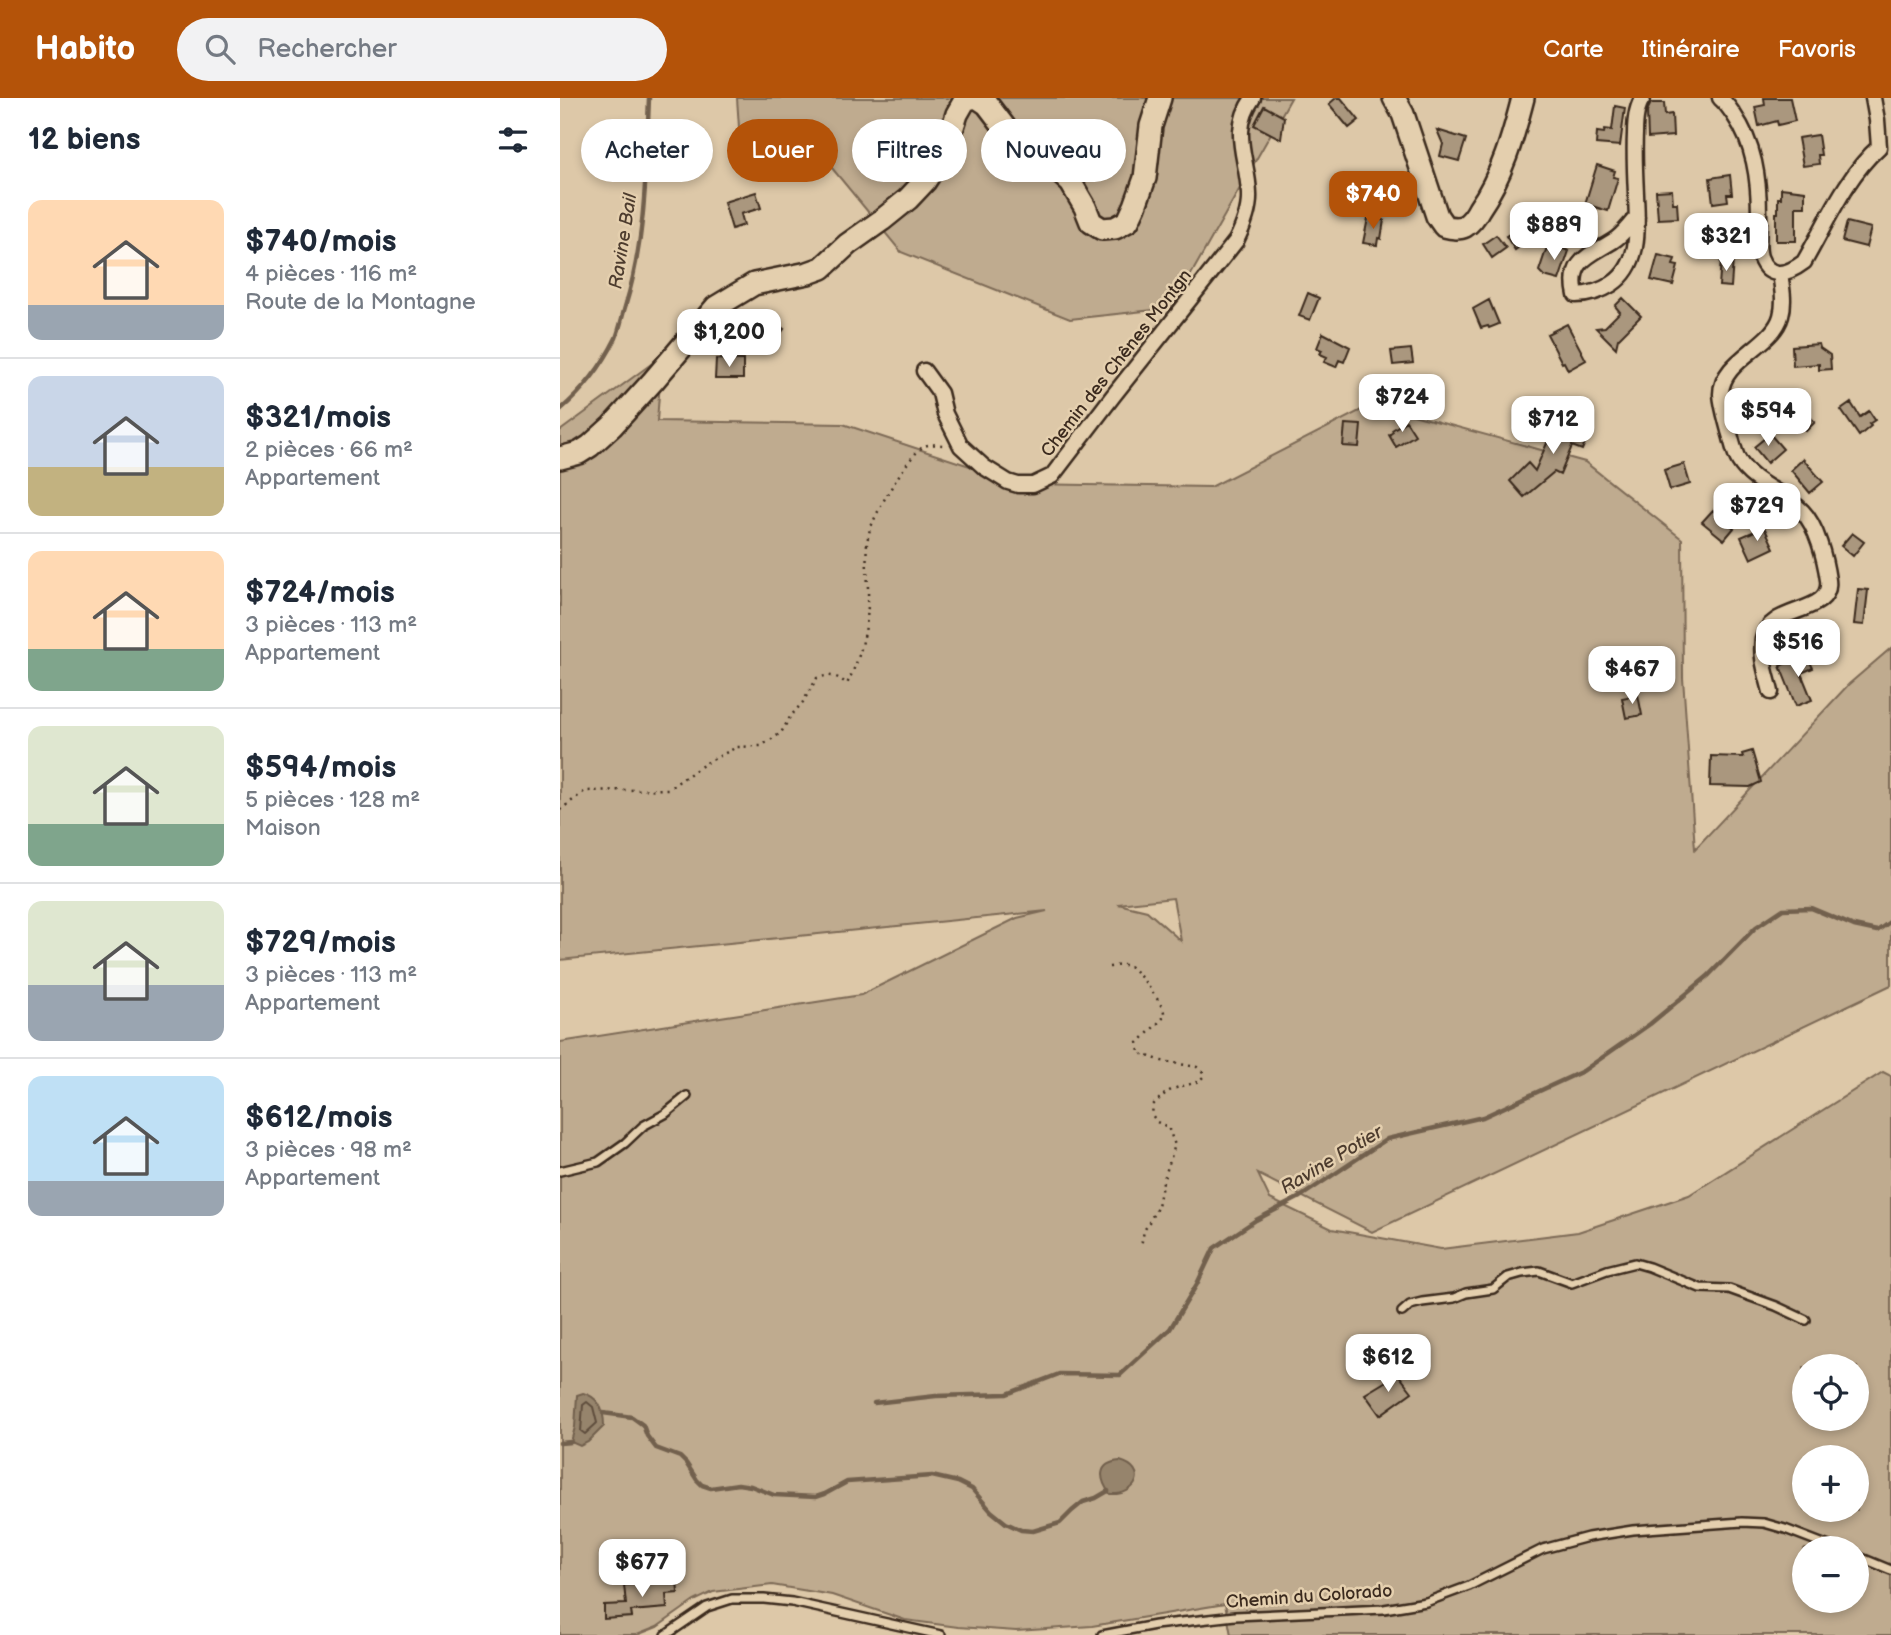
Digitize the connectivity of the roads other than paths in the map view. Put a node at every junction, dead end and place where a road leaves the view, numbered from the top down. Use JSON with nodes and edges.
{"nodes":[{"id":1,"x":972,"y":98,"type":"edge"},
{"id":2,"x":978,"y":98,"type":"edge"},
{"id":3,"x":1160,"y":98,"type":"edge"},
{"id":4,"x":1253,"y":98,"type":"edge"},
{"id":5,"x":1394,"y":98,"type":"edge"},
{"id":6,"x":1523,"y":98,"type":"edge"},
{"id":7,"x":1643,"y":98,"type":"edge"},
{"id":8,"x":1720,"y":98,"type":"edge"},
{"id":9,"x":1873,"y":98,"type":"edge"},
{"id":10,"x":1637,"y":216,"type":"junction"},
{"id":11,"x":1780,"y":273,"type":"junction"},
{"id":12,"x":924,"y":371,"type":"dead end"},
{"id":13,"x":560,"y":458,"type":"edge"},
{"id":14,"x":1771,"y":692,"type":"dead end"},
{"id":15,"x":687,"y":1096,"type":"dead end"},
{"id":16,"x":560,"y":1171,"type":"edge"},
{"id":17,"x":1402,"y":1312,"type":"dead end"},
{"id":18,"x":1806,"y":1320,"type":"dead end"},
{"id":19,"x":1805,"y":1536,"type":"edge"},
{"id":20,"x":1869,"y":1561,"type":"edge"},
{"id":21,"x":1891,"y":1570,"type":"edge"},
{"id":22,"x":666,"y":1635,"type":"edge"},
{"id":23,"x":941,"y":1635,"type":"edge"},
{"id":24,"x":1102,"y":1635,"type":"edge"}],
"edges":[{"from":1,"to":13,"type":"main road"},
{"from":2,"to":3,"type":"main road"},
{"from":4,"to":12,"type":"street","name":"Chemin des Chênes Montgn"},
{"from":5,"to":6,"type":"main road"},
{"from":7,"to":10,"type":"street"},
{"from":8,"to":11,"type":"street"},
{"from":9,"to":11,"type":"street"},
{"from":10,"to":10,"type":"street"},
{"from":11,"to":14,"type":"street"},
{"from":15,"to":16,"type":"lane"},
{"from":17,"to":18,"type":"lane"},
{"from":19,"to":24,"type":"lane","name":"Chemin du Colorado"},
{"from":20,"to":21,"type":"lane"},
{"from":22,"to":23,"type":"lane"}]}
